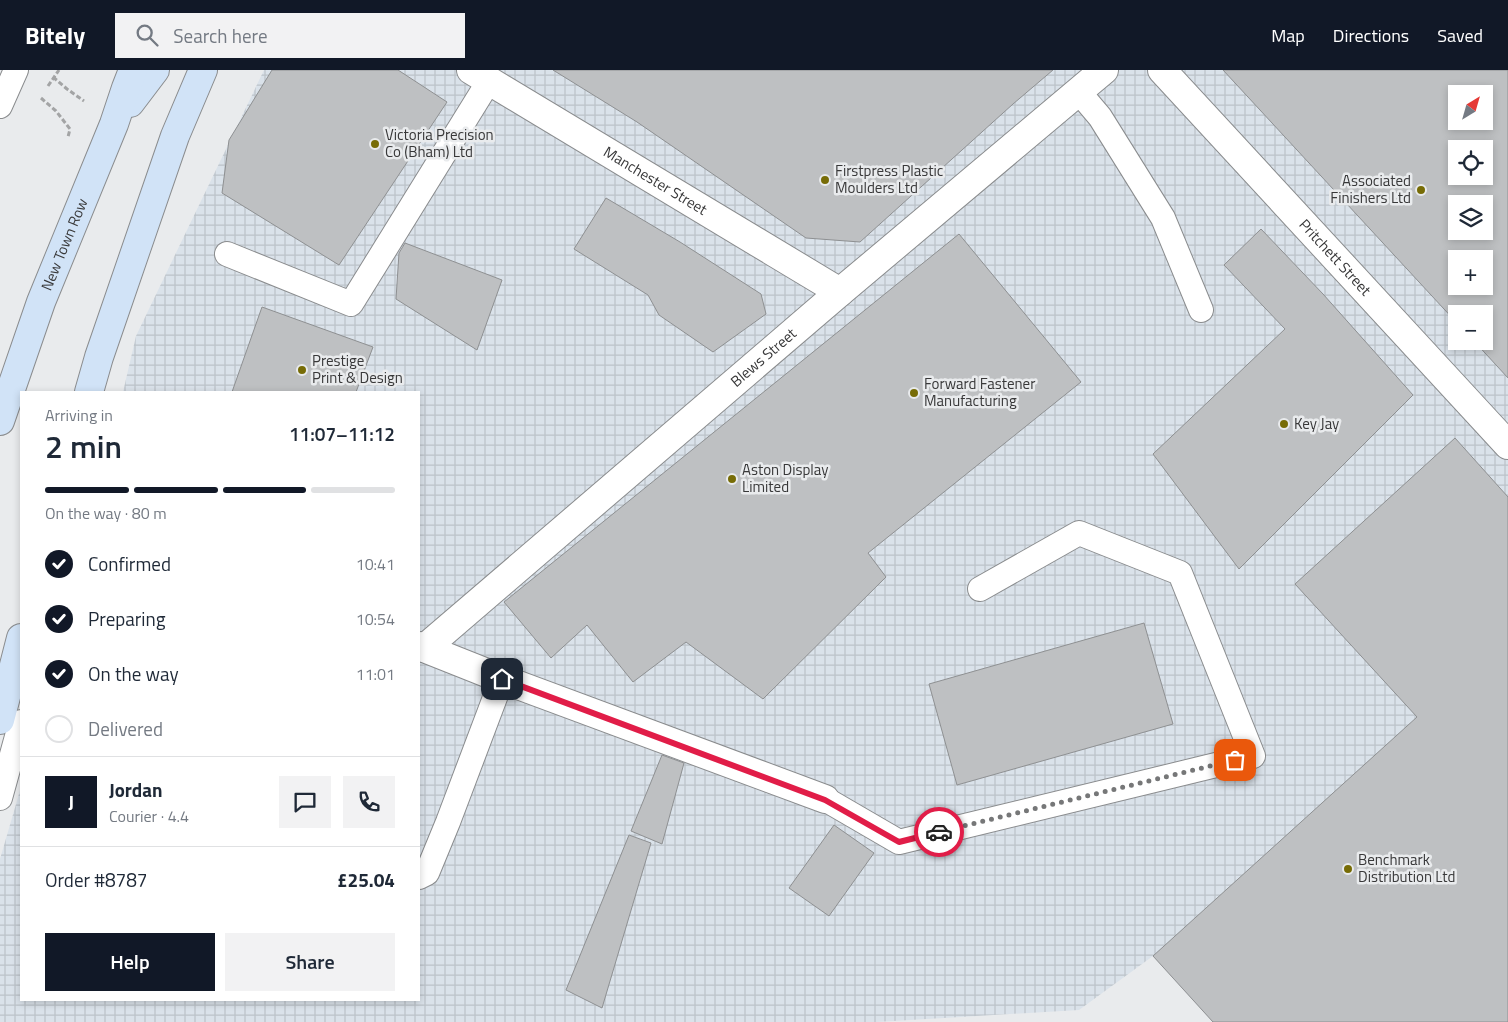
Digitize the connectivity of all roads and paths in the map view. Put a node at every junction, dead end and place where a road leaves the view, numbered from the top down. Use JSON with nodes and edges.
{"nodes":[{"id":1,"x":16,"y":70,"type":"edge"},
{"id":2,"x":133,"y":70,"type":"edge"},
{"id":3,"x":155,"y":70,"type":"edge"},
{"id":4,"x":203,"y":70,"type":"edge"},
{"id":5,"x":1104,"y":70,"type":"edge"},
{"id":6,"x":1162,"y":70,"type":"edge"},
{"id":7,"x":49,"y":74,"type":"dead end"},
{"id":8,"x":480,"y":75,"type":"edge"},
{"id":9,"x":1078,"y":91,"type":"junction"},
{"id":10,"x":0,"y":106,"type":"edge"},
{"id":11,"x":114,"y":124,"type":"junction"},
{"id":12,"x":228,"y":254,"type":"dead end"},
{"id":13,"x":840,"y":292,"type":"junction"},
{"id":14,"x":1201,"y":310,"type":"dead end"},
{"id":15,"x":89,"y":391,"type":"edge"},
{"id":16,"x":0,"y":421,"type":"edge"},
{"id":17,"x":1508,"y":445,"type":"edge"},
{"id":18,"x":980,"y":589,"type":"dead end"},
{"id":19,"x":20,"y":642,"type":"edge"},
{"id":20,"x":422,"y":647,"type":"edge"},
{"id":21,"x":502,"y":679,"type":"junction"},
{"id":22,"x":0,"y":720,"type":"edge"},
{"id":23,"x":20,"y":726,"type":"edge"},
{"id":24,"x":0,"y":798,"type":"edge"},
{"id":25,"x":825,"y":800,"type":"joint"},
{"id":26,"x":420,"y":876,"type":"edge"}],
"edges":[{"from":1,"to":10,"type":"lane"},
{"from":2,"to":11,"type":"main road","name":"New Town Row"},
{"from":3,"to":11,"type":"main road"},
{"from":4,"to":15,"type":"main road"},
{"from":5,"to":9,"type":"street","name":"Blews Street"},
{"from":6,"to":17,"type":"street","name":"Pritchett Street"},
{"from":7,"to":11,"type":"path"},
{"from":8,"to":12,"type":"lane"},
{"from":8,"to":13,"type":"street","name":"Manchester Street"},
{"from":9,"to":13,"type":"street","name":"Blews Street"},
{"from":9,"to":14,"type":"lane"},
{"from":11,"to":16,"type":"main road","name":"New Town Row"},
{"from":13,"to":20,"type":"street","name":"Blews Street"},
{"from":18,"to":25,"type":"lane"},
{"from":19,"to":22,"type":"main road"},
{"from":20,"to":21,"type":"street"},
{"from":21,"to":25,"type":"street"},
{"from":21,"to":26,"type":"lane"},
{"from":23,"to":24,"type":"lane"}]}
